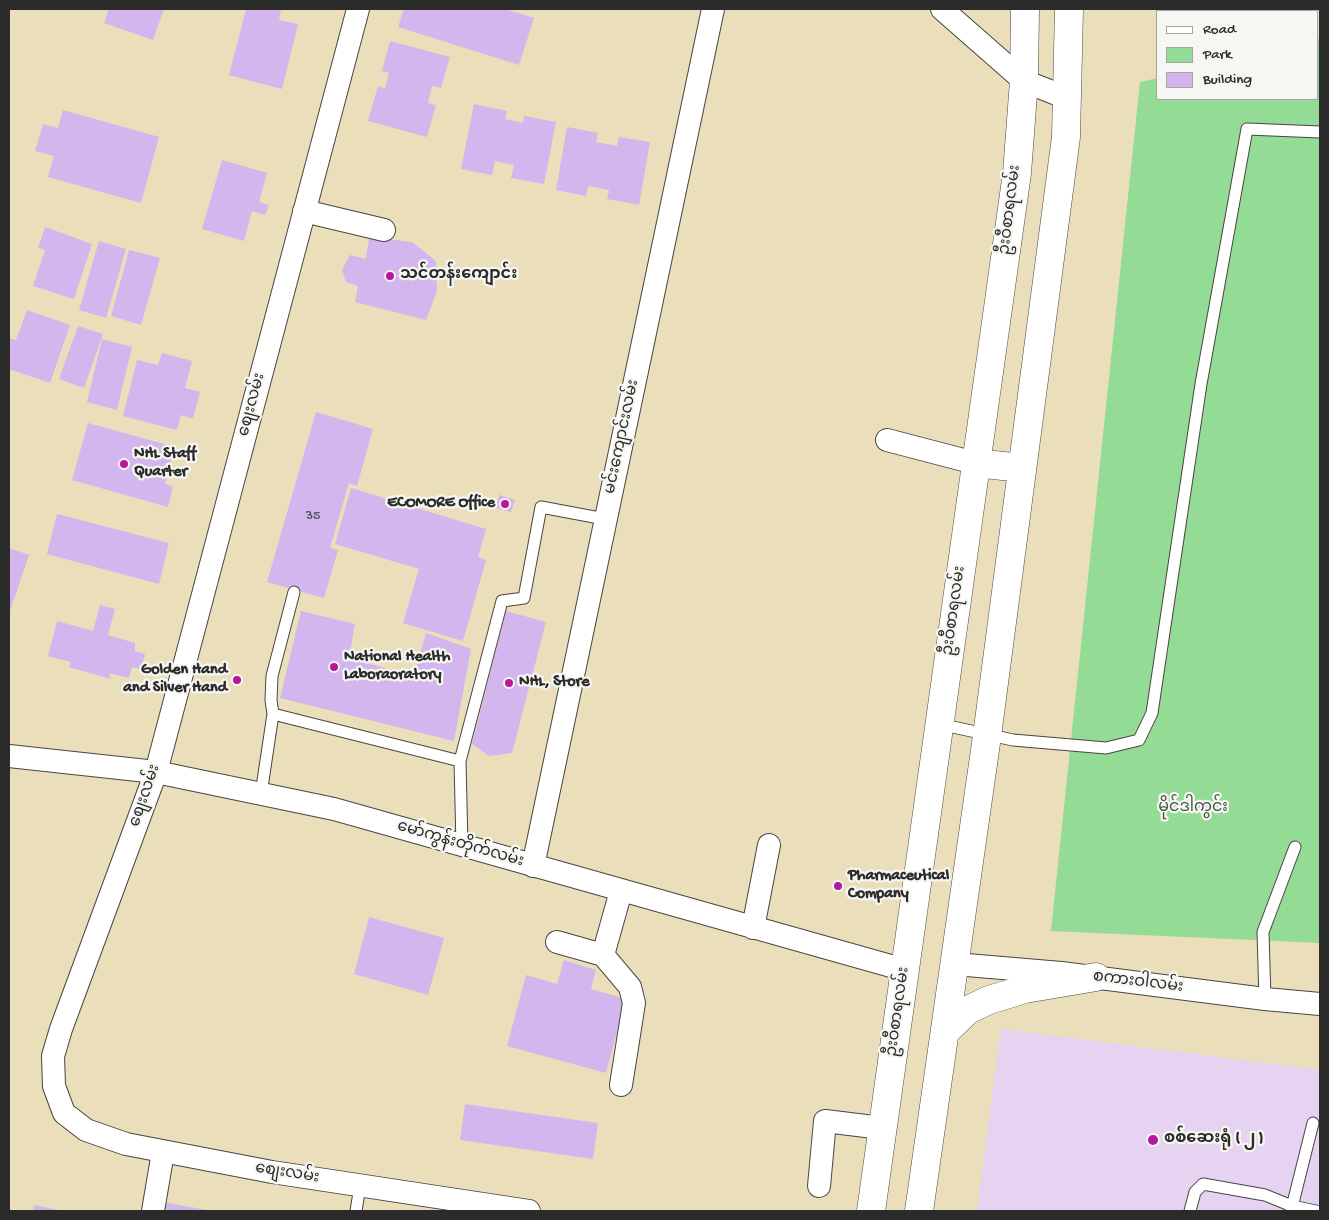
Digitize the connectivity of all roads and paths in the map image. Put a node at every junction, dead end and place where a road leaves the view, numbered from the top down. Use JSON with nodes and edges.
{"nodes":[{"id":1,"x":358,"y":9,"type":"edge"},
{"id":2,"x":713,"y":9,"type":"edge"},
{"id":3,"x":942,"y":9,"type":"edge"},
{"id":4,"x":1025,"y":9,"type":"edge"},
{"id":5,"x":1069,"y":9,"type":"edge"},
{"id":6,"x":1024,"y":81,"type":"junction"},
{"id":7,"x":1067,"y":98,"type":"junction"},
{"id":8,"x":1320,"y":132,"type":"edge"},
{"id":9,"x":304,"y":211,"type":"junction"},
{"id":10,"x":384,"y":230,"type":"dead end"},
{"id":11,"x":1006,"y":252,"type":"junction"},
{"id":12,"x":1050,"y":255,"type":"junction"},
{"id":13,"x":888,"y":440,"type":"dead end"},
{"id":14,"x":976,"y":463,"type":"junction"},
{"id":15,"x":1022,"y":468,"type":"junction"},
{"id":16,"x":605,"y":519,"type":"junction"},
{"id":17,"x":294,"y":592,"type":"dead end"},
{"id":18,"x":273,"y":714,"type":"junction"},
{"id":19,"x":939,"y":724,"type":"junction"},
{"id":20,"x":987,"y":736,"type":"junction"},
{"id":21,"x":9,"y":756,"type":"edge"},
{"id":22,"x":460,"y":761,"type":"junction"},
{"id":23,"x":156,"y":772,"type":"junction"},
{"id":24,"x":260,"y":794,"type":"junction"},
{"id":25,"x":770,"y":845,"type":"dead end"},
{"id":26,"x":462,"y":846,"type":"junction"},
{"id":27,"x":1295,"y":847,"type":"dead end"},
{"id":28,"x":532,"y":866,"type":"junction"},
{"id":29,"x":621,"y":891,"type":"junction"},
{"id":30,"x":753,"y":928,"type":"junction"},
{"id":31,"x":557,"y":942,"type":"dead end"},
{"id":32,"x":603,"y":955,"type":"junction"},
{"id":33,"x":955,"y":964,"type":"junction"},
{"id":34,"x":904,"y":970,"type":"junction"},
{"id":35,"x":1096,"y":977,"type":"junction"},
{"id":36,"x":1265,"y":999,"type":"junction"},
{"id":37,"x":1320,"y":1004,"type":"edge"},
{"id":38,"x":946,"y":1031,"type":"junction"},
{"id":39,"x":621,"y":1085,"type":"dead end"},
{"id":40,"x":1313,"y":1122,"type":"dead end"},
{"id":41,"x":882,"y":1128,"type":"junction"},
{"id":42,"x":163,"y":1152,"type":"junction"},
{"id":43,"x":360,"y":1186,"type":"junction"},
{"id":44,"x":819,"y":1186,"type":"dead end"},
{"id":45,"x":451,"y":1206,"type":"edge"},
{"id":46,"x":1292,"y":1209,"type":"edge"},
{"id":47,"x":152,"y":1211,"type":"edge"},
{"id":48,"x":356,"y":1211,"type":"edge"},
{"id":49,"x":530,"y":1211,"type":"edge"},
{"id":50,"x":871,"y":1211,"type":"edge"},
{"id":51,"x":919,"y":1211,"type":"edge"},
{"id":52,"x":1190,"y":1211,"type":"edge"},
{"id":53,"x":1316,"y":1211,"type":"edge"}],
"edges":[{"from":1,"to":9,"type":"street","name":"စျေးလမ်း"},
{"from":2,"to":16,"type":"street","name":"မင်းကျောင်းလမ်း"},
{"from":3,"to":6,"type":"street"},
{"from":4,"to":6,"type":"main road","name":"ဦးဝီစာရလမ်း"},
{"from":5,"to":7,"type":"main road"},
{"from":6,"to":7,"type":"street"},
{"from":6,"to":11,"type":"main road","name":"ဦးဝီစာရလမ်း"},
{"from":7,"to":12,"type":"main road"},
{"from":8,"to":20,"type":"lane"},
{"from":9,"to":10,"type":"street"},
{"from":9,"to":23,"type":"street","name":"စျေးလမ်း"},
{"from":11,"to":12,"type":"main road"},
{"from":11,"to":14,"type":"main road","name":"ဦးဝီစာရလမ်း"},
{"from":12,"to":15,"type":"main road"},
{"from":13,"to":14,"type":"street"},
{"from":14,"to":15,"type":"main road"},
{"from":14,"to":19,"type":"main road","name":"ဦးဝီစာရလမ်း"},
{"from":15,"to":20,"type":"main road"},
{"from":16,"to":22,"type":"lane"},
{"from":16,"to":28,"type":"street","name":"မင်းကျောင်းလမ်း"},
{"from":17,"to":18,"type":"lane"},
{"from":18,"to":22,"type":"lane"},
{"from":18,"to":24,"type":"lane"},
{"from":19,"to":20,"type":"lane"},
{"from":19,"to":34,"type":"main road","name":"ဦးဝီစာရလမ်း"},
{"from":20,"to":33,"type":"main road"},
{"from":21,"to":23,"type":"street","name":"မော်ကွန်းတိုက်လမ်း"},
{"from":22,"to":26,"type":"lane"},
{"from":23,"to":24,"type":"street","name":"မော်ကွန်းတိုက်လမ်း"},
{"from":23,"to":42,"type":"street","name":"စျေးလမ်း"},
{"from":24,"to":26,"type":"street","name":"မော်ကွန်းတိုက်လမ်း"},
{"from":25,"to":30,"type":"street"},
{"from":26,"to":28,"type":"street","name":"မော်ကွန်းတိုက်လမ်း"},
{"from":27,"to":36,"type":"lane"},
{"from":28,"to":29,"type":"street","name":"မော်ကွန်းတိုက်လမ်း"},
{"from":29,"to":30,"type":"street","name":"မော်ကွန်းတိုက်လမ်း"},
{"from":29,"to":32,"type":"street"},
{"from":30,"to":34,"type":"street","name":"မော်ကွန်းတိုက်လမ်း"},
{"from":31,"to":32,"type":"street"},
{"from":32,"to":39,"type":"street"},
{"from":33,"to":35,"type":"street","name":"စကားဝါလမ်း"},
{"from":33,"to":38,"type":"main road"},
{"from":34,"to":41,"type":"main road","name":"ဦးဝီစာရလမ်း"},
{"from":35,"to":36,"type":"street","name":"စကားဝါလမ်း"},
{"from":35,"to":38,"type":"main road"},
{"from":36,"to":37,"type":"street","name":"စကားဝါလမ်း"},
{"from":38,"to":51,"type":"main road"},
{"from":40,"to":46,"type":"lane"},
{"from":41,"to":44,"type":"street"},
{"from":41,"to":50,"type":"main road","name":"ဦးဝီစာရလမ်း"},
{"from":42,"to":43,"type":"street","name":"စျေးလမ်း"},
{"from":42,"to":47,"type":"street"},
{"from":43,"to":45,"type":"street","name":"စျေးလမ်း"},
{"from":43,"to":48,"type":"lane"},
{"from":45,"to":49,"type":"street","name":"စျေးလမ်း"},
{"from":46,"to":52,"type":"lane"},
{"from":46,"to":53,"type":"lane"}]}
